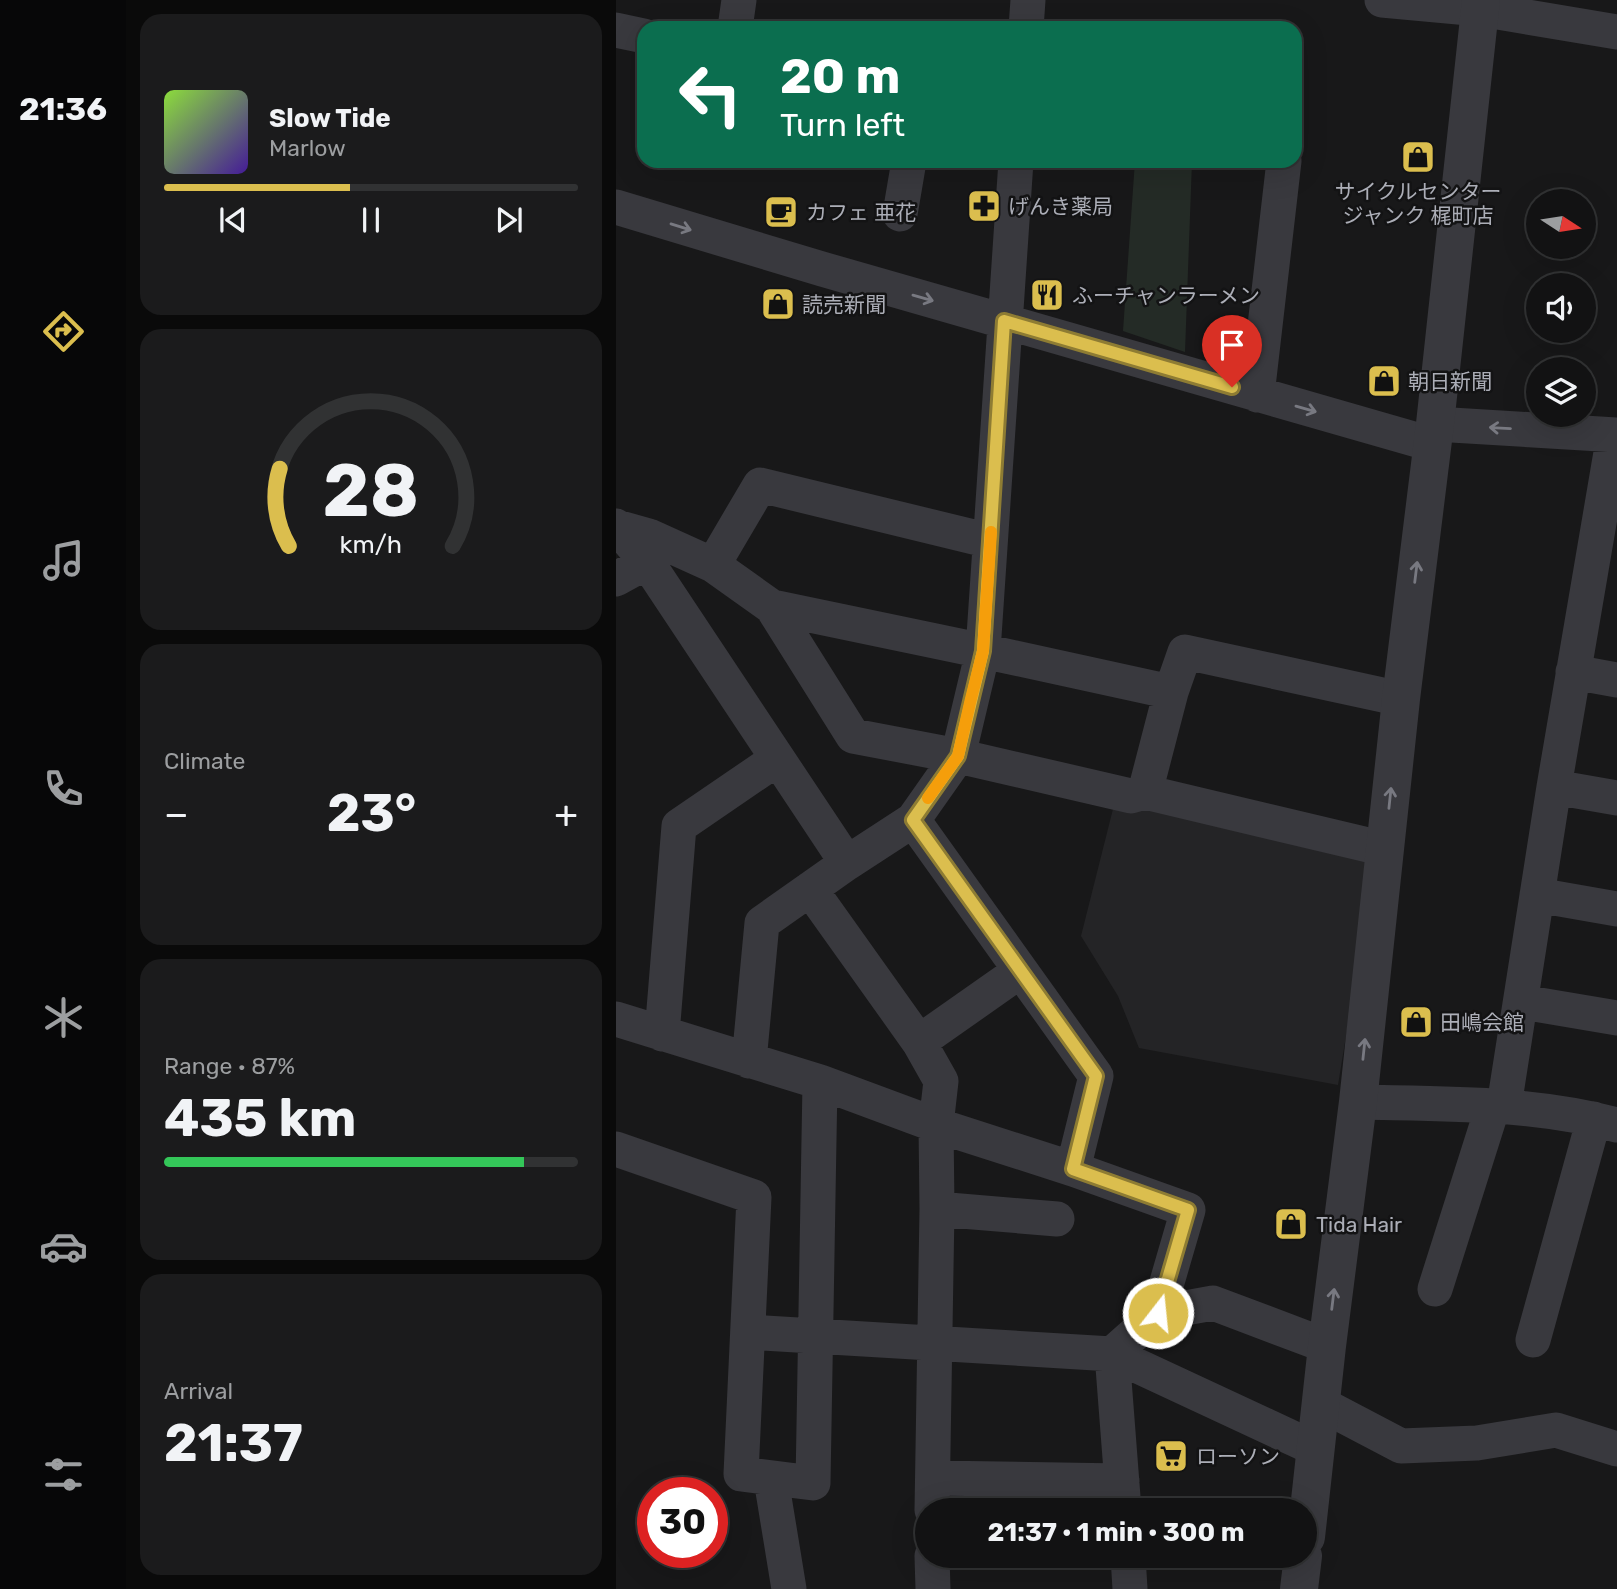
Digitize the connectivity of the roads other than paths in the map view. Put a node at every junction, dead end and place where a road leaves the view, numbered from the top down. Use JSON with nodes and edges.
{"nodes":[{"id":1,"x":739,"y":0,"type":"edge"},
{"id":2,"x":1028,"y":0,"type":"edge"},
{"id":3,"x":1382,"y":0,"type":"edge"},
{"id":4,"x":1481,"y":4,"type":"edge"},
{"id":5,"x":736,"y":21,"type":"edge"},
{"id":6,"x":1026,"y":21,"type":"edge"},
{"id":7,"x":616,"y":30,"type":"edge"},
{"id":8,"x":1617,"y":32,"type":"edge"},
{"id":9,"x":637,"y":34,"type":"edge"},
{"id":10,"x":908,"y":168,"type":"edge"},
{"id":11,"x":1015,"y":168,"type":"edge"},
{"id":12,"x":1283,"y":168,"type":"edge"},
{"id":13,"x":616,"y":207,"type":"edge"},
{"id":14,"x":900,"y":214,"type":"dead end"},
{"id":15,"x":1004,"y":321,"type":"junction"},
{"id":16,"x":1257,"y":395,"type":"junction"},
{"id":17,"x":1433,"y":434,"type":"junction"},
{"id":18,"x":1615,"y":435,"type":"edge"},
{"id":19,"x":617,"y":526,"type":"edge"},
{"id":20,"x":990,"y":541,"type":"junction"},
{"id":21,"x":647,"y":562,"type":"junction"},
{"id":22,"x":713,"y":565,"type":"junction"},
{"id":23,"x":616,"y":579,"type":"edge"},
{"id":24,"x":772,"y":607,"type":"junction"},
{"id":25,"x":983,"y":651,"type":"junction"},
{"id":26,"x":1573,"y":672,"type":"junction"},
{"id":27,"x":1617,"y":680,"type":"edge"},
{"id":28,"x":1171,"y":692,"type":"junction"},
{"id":29,"x":1401,"y":699,"type":"junction"},
{"id":30,"x":958,"y":756,"type":"junction"},
{"id":31,"x":777,"y":759,"type":"junction"},
{"id":32,"x":1554,"y":787,"type":"junction"},
{"id":33,"x":1145,"y":792,"type":"junction"},
{"id":34,"x":1617,"y":798,"type":"edge"},
{"id":35,"x":913,"y":820,"type":"junction"},
{"id":36,"x":1385,"y":849,"type":"junction"},
{"id":37,"x":847,"y":863,"type":"junction"},
{"id":38,"x":810,"y":889,"type":"junction"},
{"id":39,"x":1537,"y":895,"type":"junction"},
{"id":40,"x":1617,"y":909,"type":"edge"},
{"id":41,"x":1020,"y":971,"type":"junction"},
{"id":42,"x":1522,"y":1002,"type":"junction"},
{"id":43,"x":1617,"y":1018,"type":"edge"},
{"id":44,"x":616,"y":1019,"type":"edge"},
{"id":45,"x":662,"y":1034,"type":"junction"},
{"id":46,"x":919,"y":1042,"type":"junction"},
{"id":47,"x":749,"y":1060,"type":"junction"},
{"id":48,"x":820,"y":1082,"type":"junction"},
{"id":49,"x":1358,"y":1102,"type":"junction"},
{"id":50,"x":1498,"y":1106,"type":"junction"},
{"id":51,"x":1606,"y":1122,"type":"edge"},
{"id":52,"x":936,"y":1125,"type":"junction"},
{"id":53,"x":616,"y":1149,"type":"edge"},
{"id":54,"x":1073,"y":1169,"type":"junction"},
{"id":55,"x":937,"y":1209,"type":"junction"},
{"id":56,"x":1057,"y":1219,"type":"dead end"},
{"id":57,"x":1436,"y":1289,"type":"dead end"},
{"id":58,"x":1158,"y":1313,"type":"junction"},
{"id":59,"x":748,"y":1332,"type":"junction"},
{"id":60,"x":815,"y":1336,"type":"junction"},
{"id":61,"x":1533,"y":1340,"type":"dead end"},
{"id":62,"x":935,"y":1344,"type":"junction"},
{"id":63,"x":1327,"y":1346,"type":"junction"},
{"id":64,"x":1112,"y":1354,"type":"junction"},
{"id":65,"x":1321,"y":1404,"type":"junction"},
{"id":66,"x":1316,"y":1449,"type":"junction"},
{"id":67,"x":1617,"y":1450,"type":"edge"},
{"id":68,"x":771,"y":1479,"type":"junction"},
{"id":69,"x":932,"y":1494,"type":"edge"},
{"id":70,"x":1123,"y":1496,"type":"edge"},
{"id":71,"x":1310,"y":1498,"type":"edge"},
{"id":72,"x":932,"y":1568,"type":"edge"},
{"id":73,"x":1129,"y":1568,"type":"edge"},
{"id":74,"x":1302,"y":1568,"type":"edge"},
{"id":75,"x":789,"y":1589,"type":"edge"},
{"id":76,"x":933,"y":1589,"type":"edge"},
{"id":77,"x":1130,"y":1589,"type":"edge"},
{"id":78,"x":1299,"y":1589,"type":"edge"}],
"edges":[{"from":1,"to":5,"type":"street"},
{"from":2,"to":6,"type":"street"},
{"from":3,"to":4,"type":"street"},
{"from":4,"to":8,"type":"street"},
{"from":4,"to":17,"type":"street"},
{"from":7,"to":9,"type":"street"},
{"from":10,"to":14,"type":"street"},
{"from":11,"to":15,"type":"street"},
{"from":12,"to":16,"type":"street"},
{"from":13,"to":15,"type":"street","one_way":true},
{"from":15,"to":16,"type":"street"},
{"from":15,"to":20,"type":"street"},
{"from":16,"to":17,"type":"street","one_way":true},
{"from":18,"to":17,"type":"street","one_way":true},
{"from":29,"to":17,"type":"street","one_way":true},
{"from":18,"to":26,"type":"street"},
{"from":19,"to":21,"type":"street"},
{"from":19,"to":22,"type":"street"},
{"from":20,"to":22,"type":"street"},
{"from":20,"to":25,"type":"street"},
{"from":21,"to":23,"type":"street"},
{"from":21,"to":31,"type":"street"},
{"from":22,"to":24,"type":"street"},
{"from":24,"to":25,"type":"street"},
{"from":24,"to":30,"type":"street"},
{"from":25,"to":28,"type":"street"},
{"from":25,"to":30,"type":"street"},
{"from":26,"to":27,"type":"street"},
{"from":26,"to":32,"type":"street"},
{"from":28,"to":29,"type":"street"},
{"from":28,"to":33,"type":"street"},
{"from":36,"to":29,"type":"street","one_way":true},
{"from":30,"to":33,"type":"street"},
{"from":30,"to":35,"type":"street"},
{"from":31,"to":37,"type":"street"},
{"from":31,"to":45,"type":"street"},
{"from":32,"to":34,"type":"street"},
{"from":32,"to":39,"type":"street"},
{"from":33,"to":36,"type":"street"},
{"from":35,"to":37,"type":"street"},
{"from":35,"to":41,"type":"street"},
{"from":49,"to":36,"type":"street","one_way":true},
{"from":37,"to":38,"type":"street"},
{"from":38,"to":46,"type":"street"},
{"from":38,"to":47,"type":"street"},
{"from":39,"to":40,"type":"street"},
{"from":39,"to":42,"type":"street"},
{"from":41,"to":46,"type":"street"},
{"from":41,"to":54,"type":"street"},
{"from":42,"to":43,"type":"street"},
{"from":42,"to":50,"type":"street"},
{"from":44,"to":45,"type":"street"},
{"from":45,"to":47,"type":"street"},
{"from":46,"to":52,"type":"street"},
{"from":47,"to":48,"type":"street"},
{"from":48,"to":52,"type":"street"},
{"from":48,"to":60,"type":"street"},
{"from":49,"to":50,"type":"street"},
{"from":63,"to":49,"type":"street","one_way":true},
{"from":50,"to":51,"type":"street"},
{"from":50,"to":57,"type":"street"},
{"from":51,"to":61,"type":"street"},
{"from":52,"to":54,"type":"street"},
{"from":52,"to":55,"type":"street"},
{"from":53,"to":59,"type":"street"},
{"from":54,"to":58,"type":"street"},
{"from":55,"to":56,"type":"street"},
{"from":55,"to":62,"type":"street"},
{"from":58,"to":63,"type":"street"},
{"from":58,"to":64,"type":"street"},
{"from":59,"to":60,"type":"street"},
{"from":59,"to":68,"type":"street"},
{"from":60,"to":62,"type":"street"},
{"from":60,"to":68,"type":"street"},
{"from":62,"to":64,"type":"street"},
{"from":62,"to":69,"type":"street"},
{"from":63,"to":65,"type":"street"},
{"from":64,"to":66,"type":"street"},
{"from":64,"to":70,"type":"street"},
{"from":65,"to":66,"type":"street"},
{"from":65,"to":67,"type":"street"},
{"from":66,"to":71,"type":"street"},
{"from":68,"to":75,"type":"street"},
{"from":69,"to":70,"type":"street"},
{"from":72,"to":76,"type":"street"},
{"from":73,"to":77,"type":"street"},
{"from":74,"to":78,"type":"street"}]}
